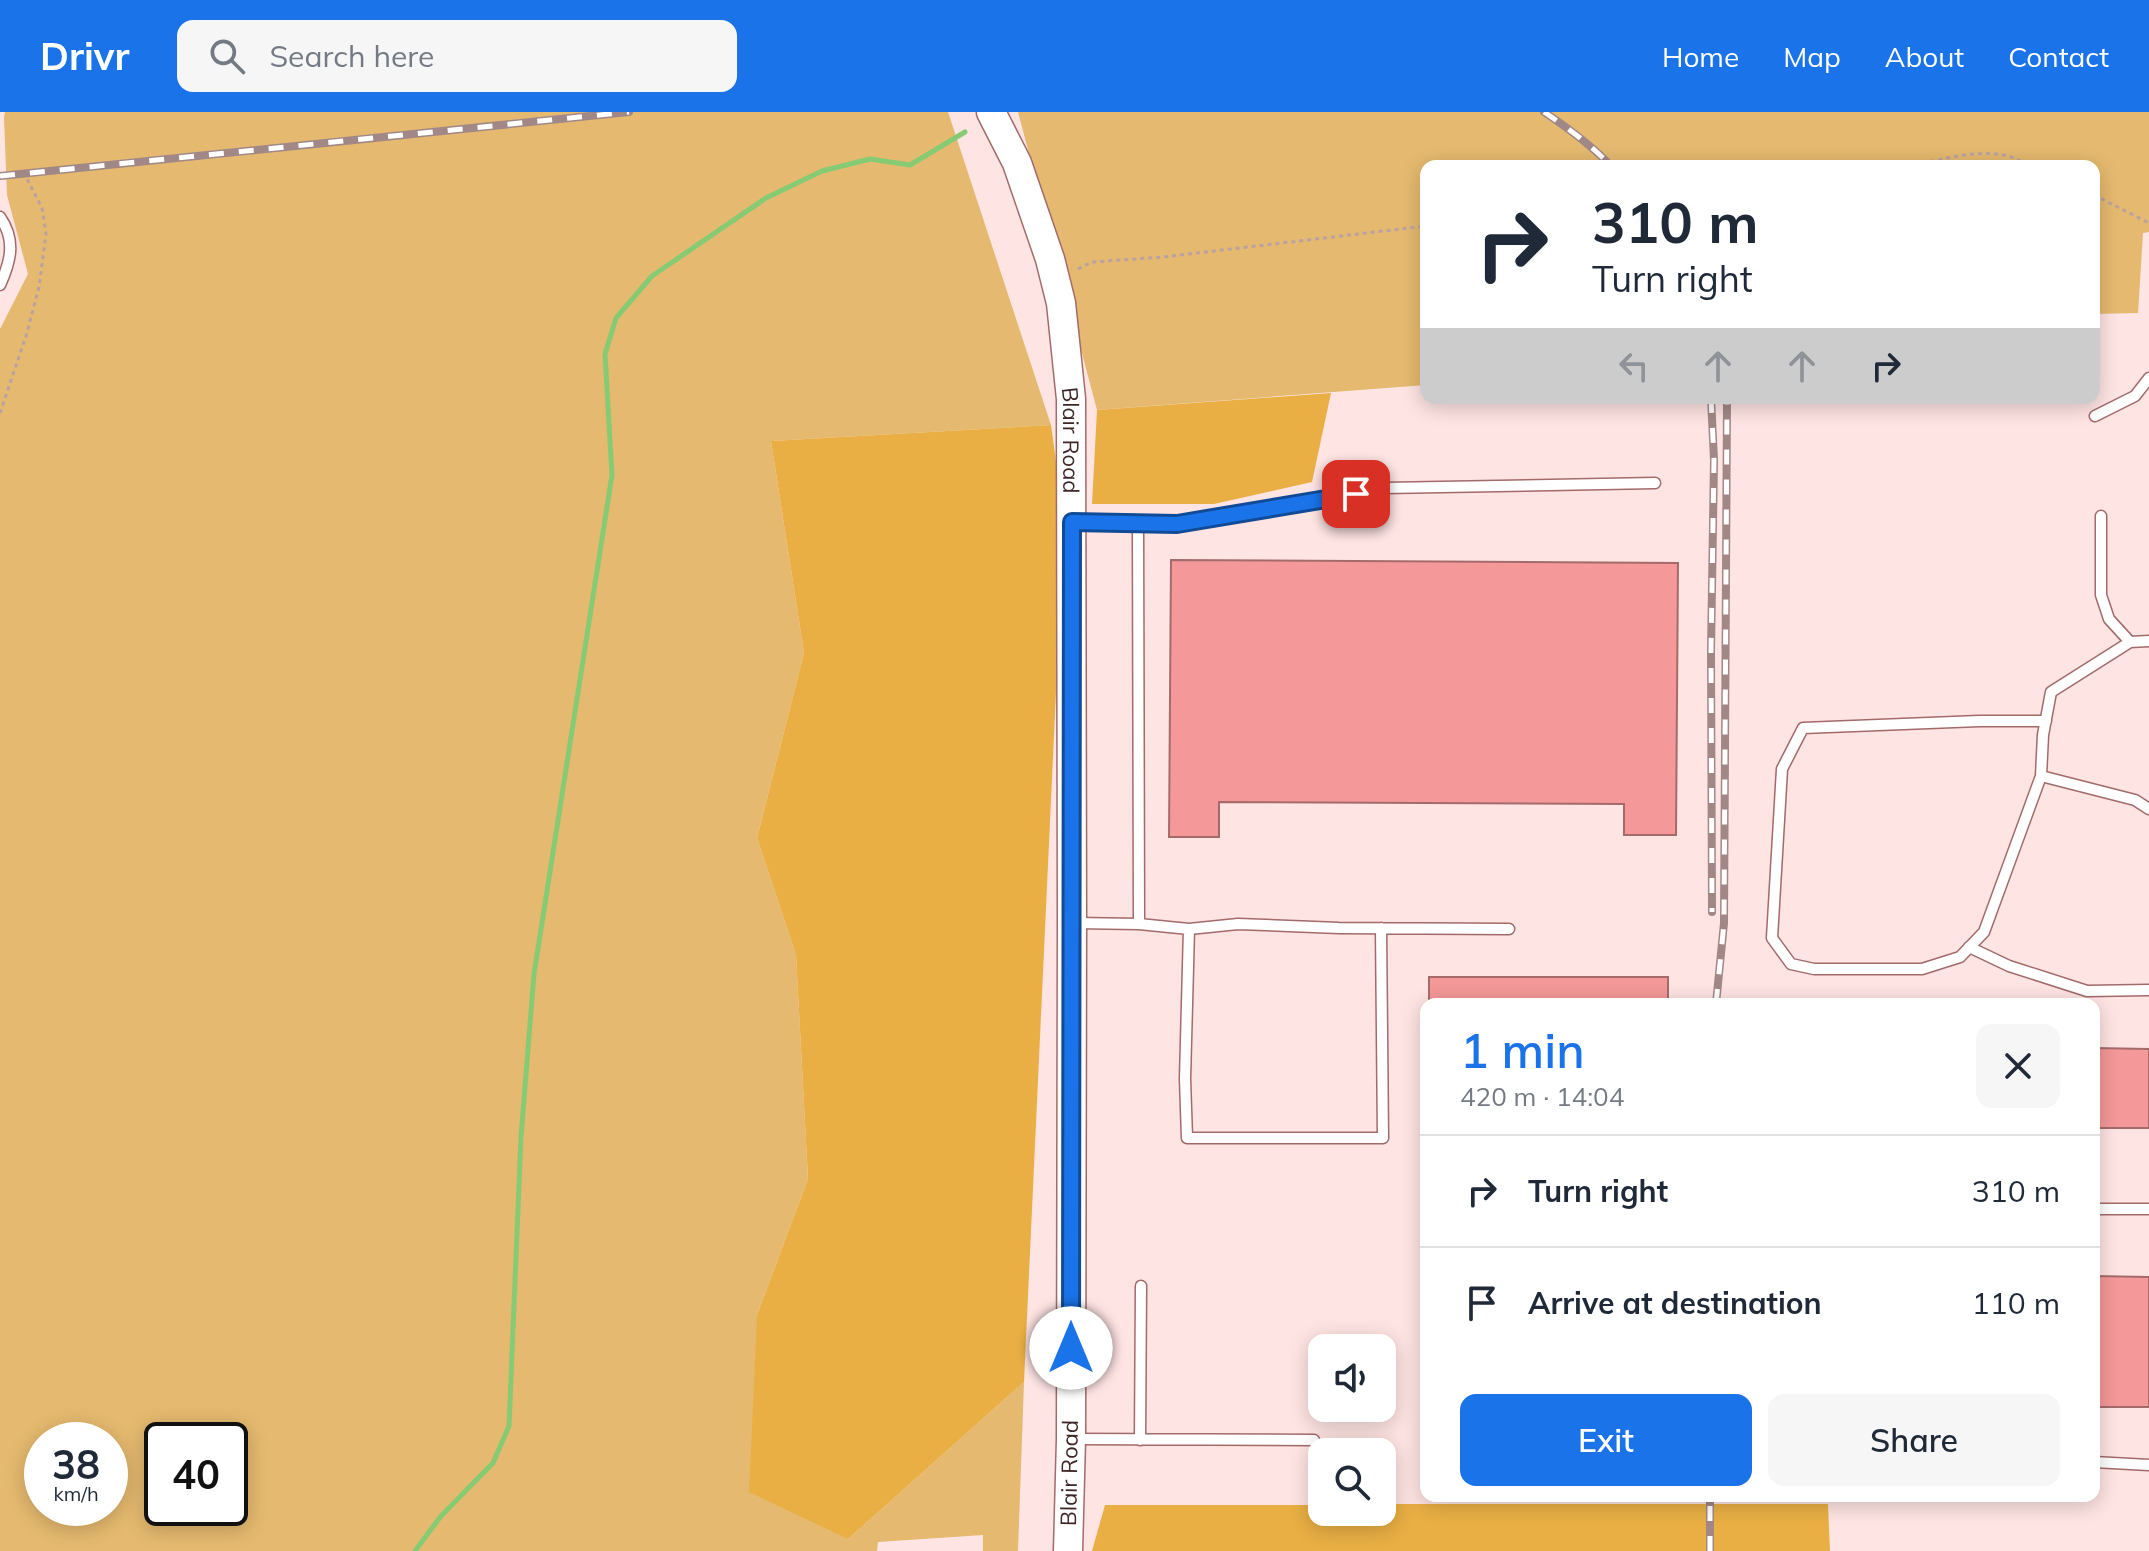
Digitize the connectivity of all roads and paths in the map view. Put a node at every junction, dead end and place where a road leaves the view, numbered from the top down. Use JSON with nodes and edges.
{"nodes":[{"id":1,"x":991,"y":112,"type":"edge"},
{"id":2,"x":1938,"y":160,"type":"edge"},
{"id":3,"x":2018,"y":160,"type":"edge"},
{"id":4,"x":26,"y":177,"type":"dead end"},
{"id":5,"x":2100,"y":198,"type":"edge"},
{"id":6,"x":0,"y":217,"type":"edge"},
{"id":7,"x":2149,"y":223,"type":"edge"},
{"id":8,"x":1420,"y":227,"type":"edge"},
{"id":9,"x":0,"y":285,"type":"edge"},
{"id":10,"x":1057,"y":287,"type":"junction"},
{"id":11,"x":2149,"y":378,"type":"edge"},
{"id":12,"x":0,"y":413,"type":"edge"},
{"id":13,"x":2095,"y":416,"type":"dead end"},
{"id":14,"x":1655,"y":483,"type":"dead end"},
{"id":15,"x":2101,"y":516,"type":"dead end"},
{"id":16,"x":1072,"y":522,"type":"junction"},
{"id":17,"x":1138,"y":522,"type":"junction"},
{"id":18,"x":2149,"y":641,"type":"edge"},
{"id":19,"x":2130,"y":642,"type":"junction"},
{"id":20,"x":2046,"y":721,"type":"junction"},
{"id":21,"x":2041,"y":776,"type":"junction"},
{"id":22,"x":2149,"y":809,"type":"edge"},
{"id":23,"x":1072,"y":923,"type":"junction"},
{"id":24,"x":1139,"y":924,"type":"junction"},
{"id":25,"x":1381,"y":928,"type":"junction"},
{"id":26,"x":1189,"y":929,"type":"junction"},
{"id":27,"x":1509,"y":929,"type":"dead end"},
{"id":28,"x":1969,"y":947,"type":"junction"},
{"id":29,"x":2149,"y":990,"type":"edge"},
{"id":30,"x":2100,"y":1209,"type":"edge"},
{"id":31,"x":2149,"y":1209,"type":"edge"},
{"id":32,"x":1141,"y":1286,"type":"dead end"},
{"id":33,"x":1071,"y":1439,"type":"junction"},
{"id":34,"x":1140,"y":1440,"type":"junction"},
{"id":35,"x":1308,"y":1440,"type":"edge"},
{"id":36,"x":2100,"y":1462,"type":"edge"},
{"id":37,"x":2149,"y":1465,"type":"edge"},
{"id":38,"x":1068,"y":1551,"type":"edge"}],
"edges":[{"from":1,"to":10,"type":"street","name":"Blair Road"},
{"from":2,"to":3,"type":"path"},
{"from":4,"to":12,"type":"path"},
{"from":5,"to":7,"type":"path"},
{"from":6,"to":9,"type":"lane"},
{"from":8,"to":10,"type":"path"},
{"from":10,"to":16,"type":"street","name":"Blair Road"},
{"from":11,"to":13,"type":"lane"},
{"from":14,"to":17,"type":"lane"},
{"from":15,"to":19,"type":"lane"},
{"from":16,"to":17,"type":"lane"},
{"from":16,"to":23,"type":"street","name":"Blair Road"},
{"from":17,"to":24,"type":"lane"},
{"from":18,"to":19,"type":"lane"},
{"from":19,"to":20,"type":"lane"},
{"from":20,"to":21,"type":"lane"},
{"from":20,"to":28,"type":"lane"},
{"from":21,"to":22,"type":"lane"},
{"from":21,"to":28,"type":"lane"},
{"from":23,"to":24,"type":"lane"},
{"from":23,"to":33,"type":"street","name":"Blair Road"},
{"from":24,"to":26,"type":"lane"},
{"from":25,"to":26,"type":"lane"},
{"from":25,"to":26,"type":"lane"},
{"from":25,"to":27,"type":"lane"},
{"from":28,"to":29,"type":"lane"},
{"from":30,"to":31,"type":"lane"},
{"from":32,"to":34,"type":"lane"},
{"from":33,"to":34,"type":"lane"},
{"from":33,"to":38,"type":"street","name":"Blair Road"},
{"from":34,"to":35,"type":"lane"},
{"from":36,"to":37,"type":"lane"}]}
